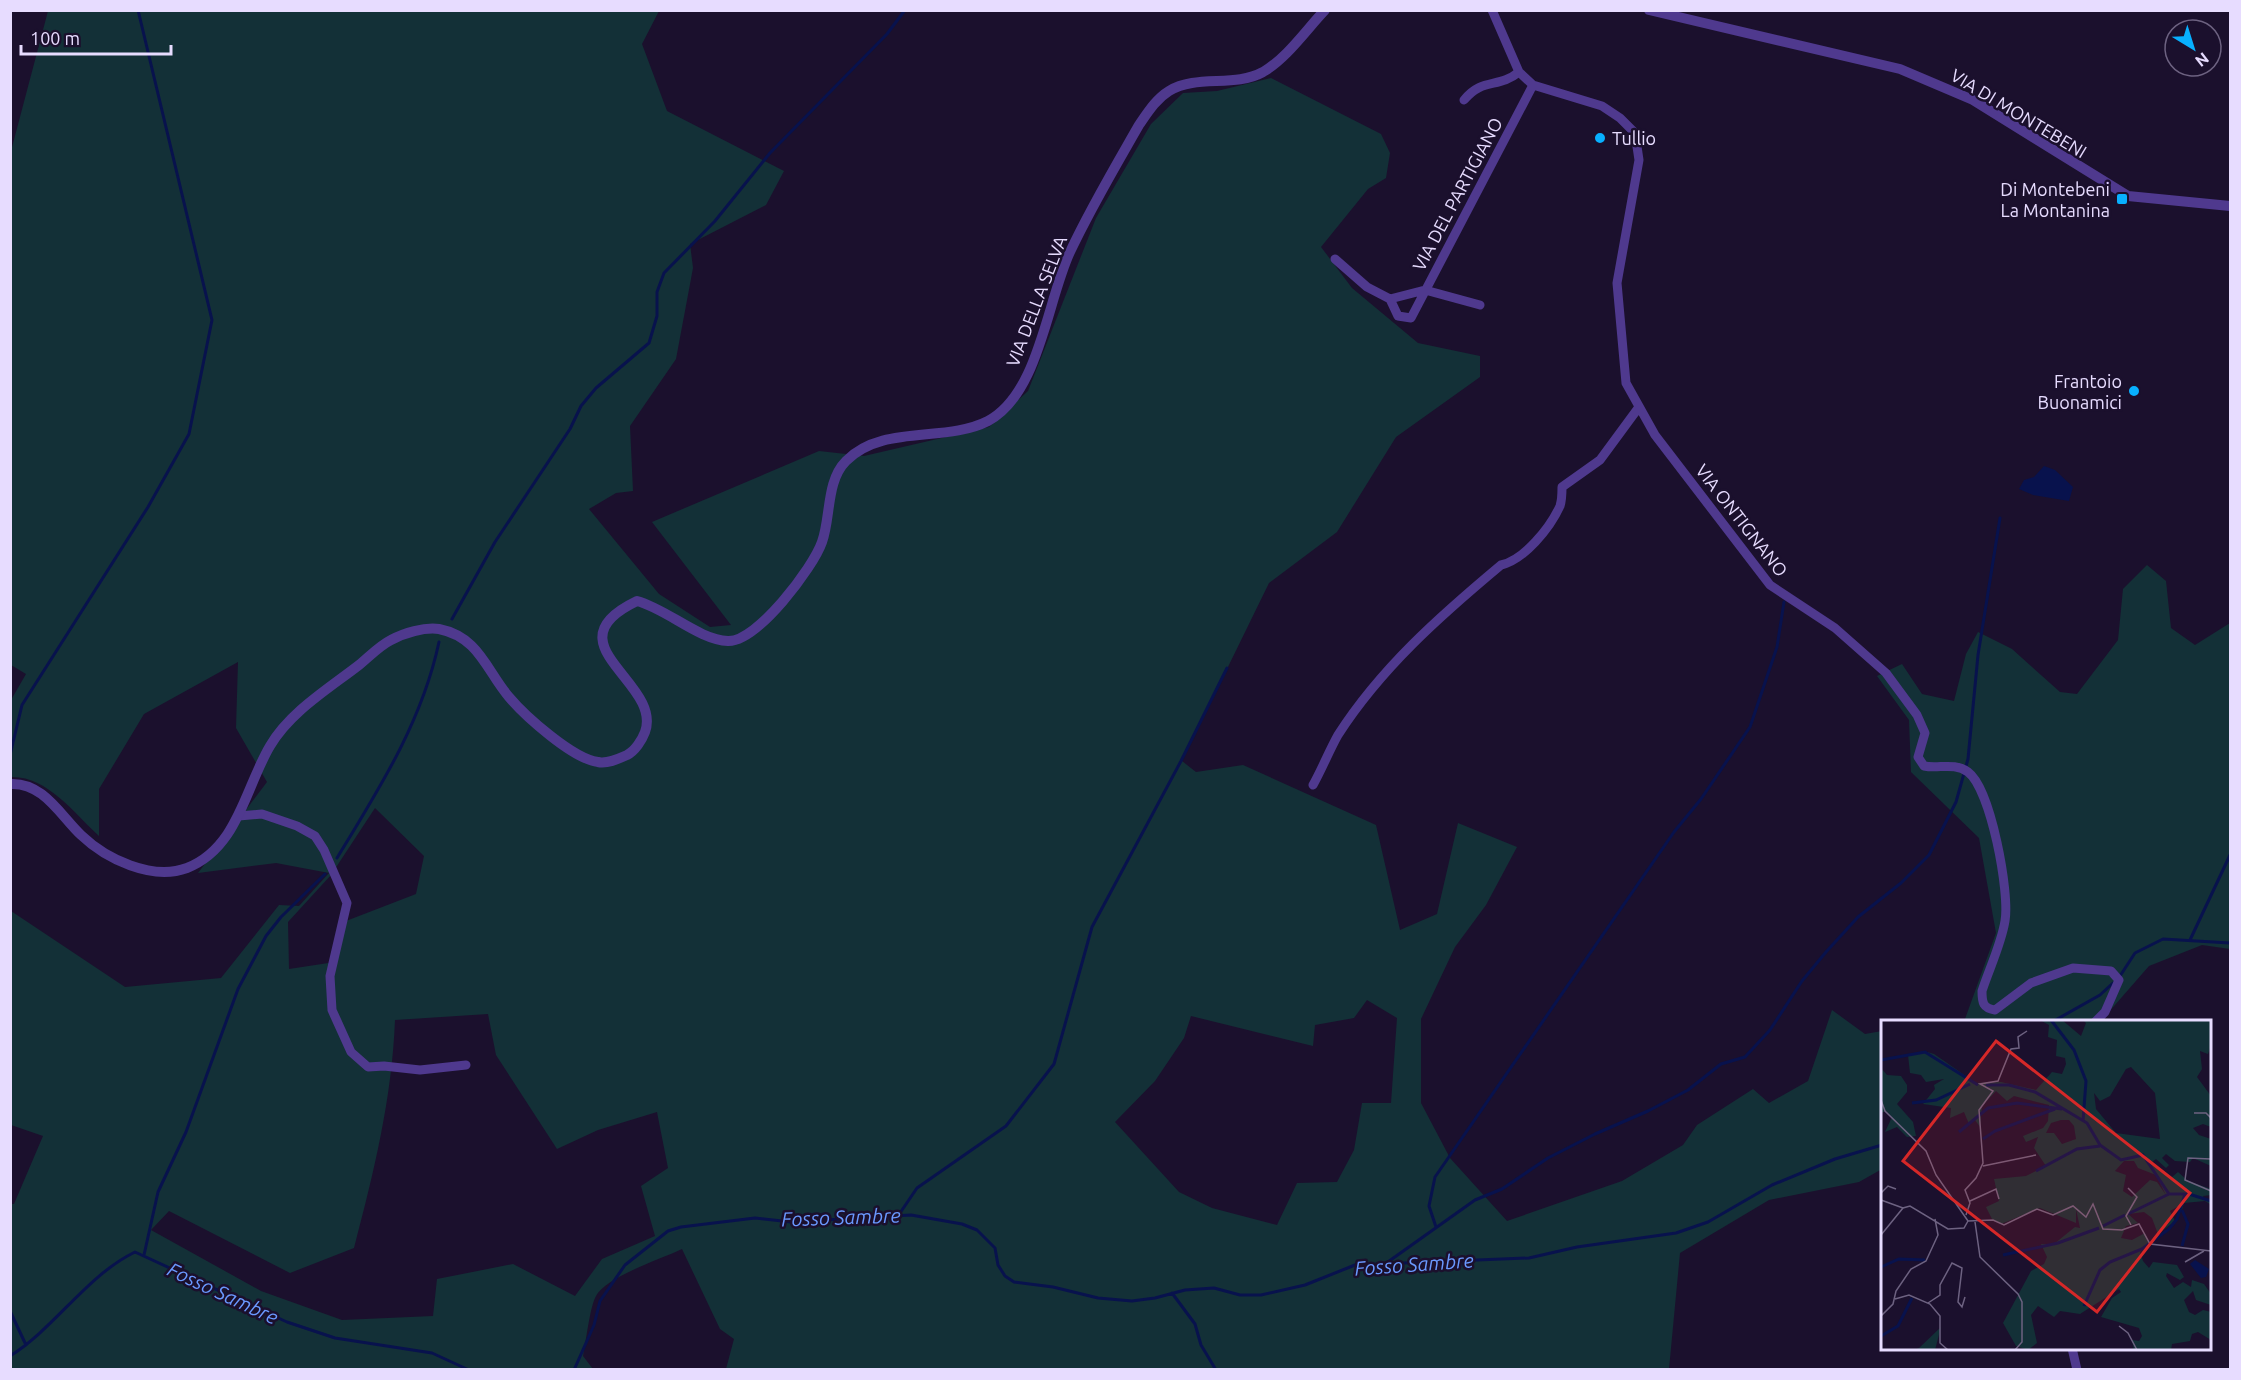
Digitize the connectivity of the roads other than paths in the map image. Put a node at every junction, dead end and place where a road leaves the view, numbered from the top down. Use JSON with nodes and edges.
{"nodes":[{"id":1,"x":1325,"y":10,"type":"edge"},
{"id":2,"x":1492,"y":10,"type":"edge"},
{"id":3,"x":1649,"y":10,"type":"edge"},
{"id":4,"x":1519,"y":72,"type":"junction"},
{"id":5,"x":1533,"y":85,"type":"junction"},
{"id":6,"x":1464,"y":100,"type":"dead end"},
{"id":7,"x":2230,"y":206,"type":"edge"},
{"id":8,"x":1335,"y":259,"type":"dead end"},
{"id":9,"x":1425,"y":290,"type":"junction"},
{"id":10,"x":1390,"y":299,"type":"junction"},
{"id":11,"x":1480,"y":305,"type":"dead end"},
{"id":12,"x":1639,"y":407,"type":"junction"},
{"id":13,"x":12,"y":784,"type":"edge"},
{"id":14,"x":1313,"y":785,"type":"dead end"},
{"id":15,"x":239,"y":816,"type":"junction"},
{"id":16,"x":2097,"y":1020,"type":"edge"},
{"id":17,"x":465,"y":1065,"type":"dead end"},
{"id":18,"x":2072,"y":1350,"type":"edge"},
{"id":19,"x":2077,"y":1370,"type":"edge"}],
"edges":[{"from":1,"to":15,"type":"street","name":"VIA DELLA SELVA"},
{"from":2,"to":4,"type":"street","name":"VIA ONTIGNANO"},
{"from":3,"to":7,"type":"street","name":"VIA DI MONTEBENI"},
{"from":4,"to":5,"type":"street","name":"VIA ONTIGNANO"},
{"from":4,"to":6,"type":"street"},
{"from":5,"to":9,"type":"street","name":"VIA DEL PARTIGIANO"},
{"from":5,"to":12,"type":"street","name":"VIA ONTIGNANO"},
{"from":8,"to":10,"type":"street"},
{"from":9,"to":10,"type":"street"},
{"from":9,"to":10,"type":"street","name":"VIA DEL PARTIGIANO"},
{"from":9,"to":11,"type":"street"},
{"from":12,"to":14,"type":"street"},
{"from":12,"to":16,"type":"street","name":"VIA ONTIGNANO"},
{"from":13,"to":15,"type":"street","name":"VIA DELLA SELVA"},
{"from":15,"to":17,"type":"street"},
{"from":18,"to":19,"type":"street"}]}
